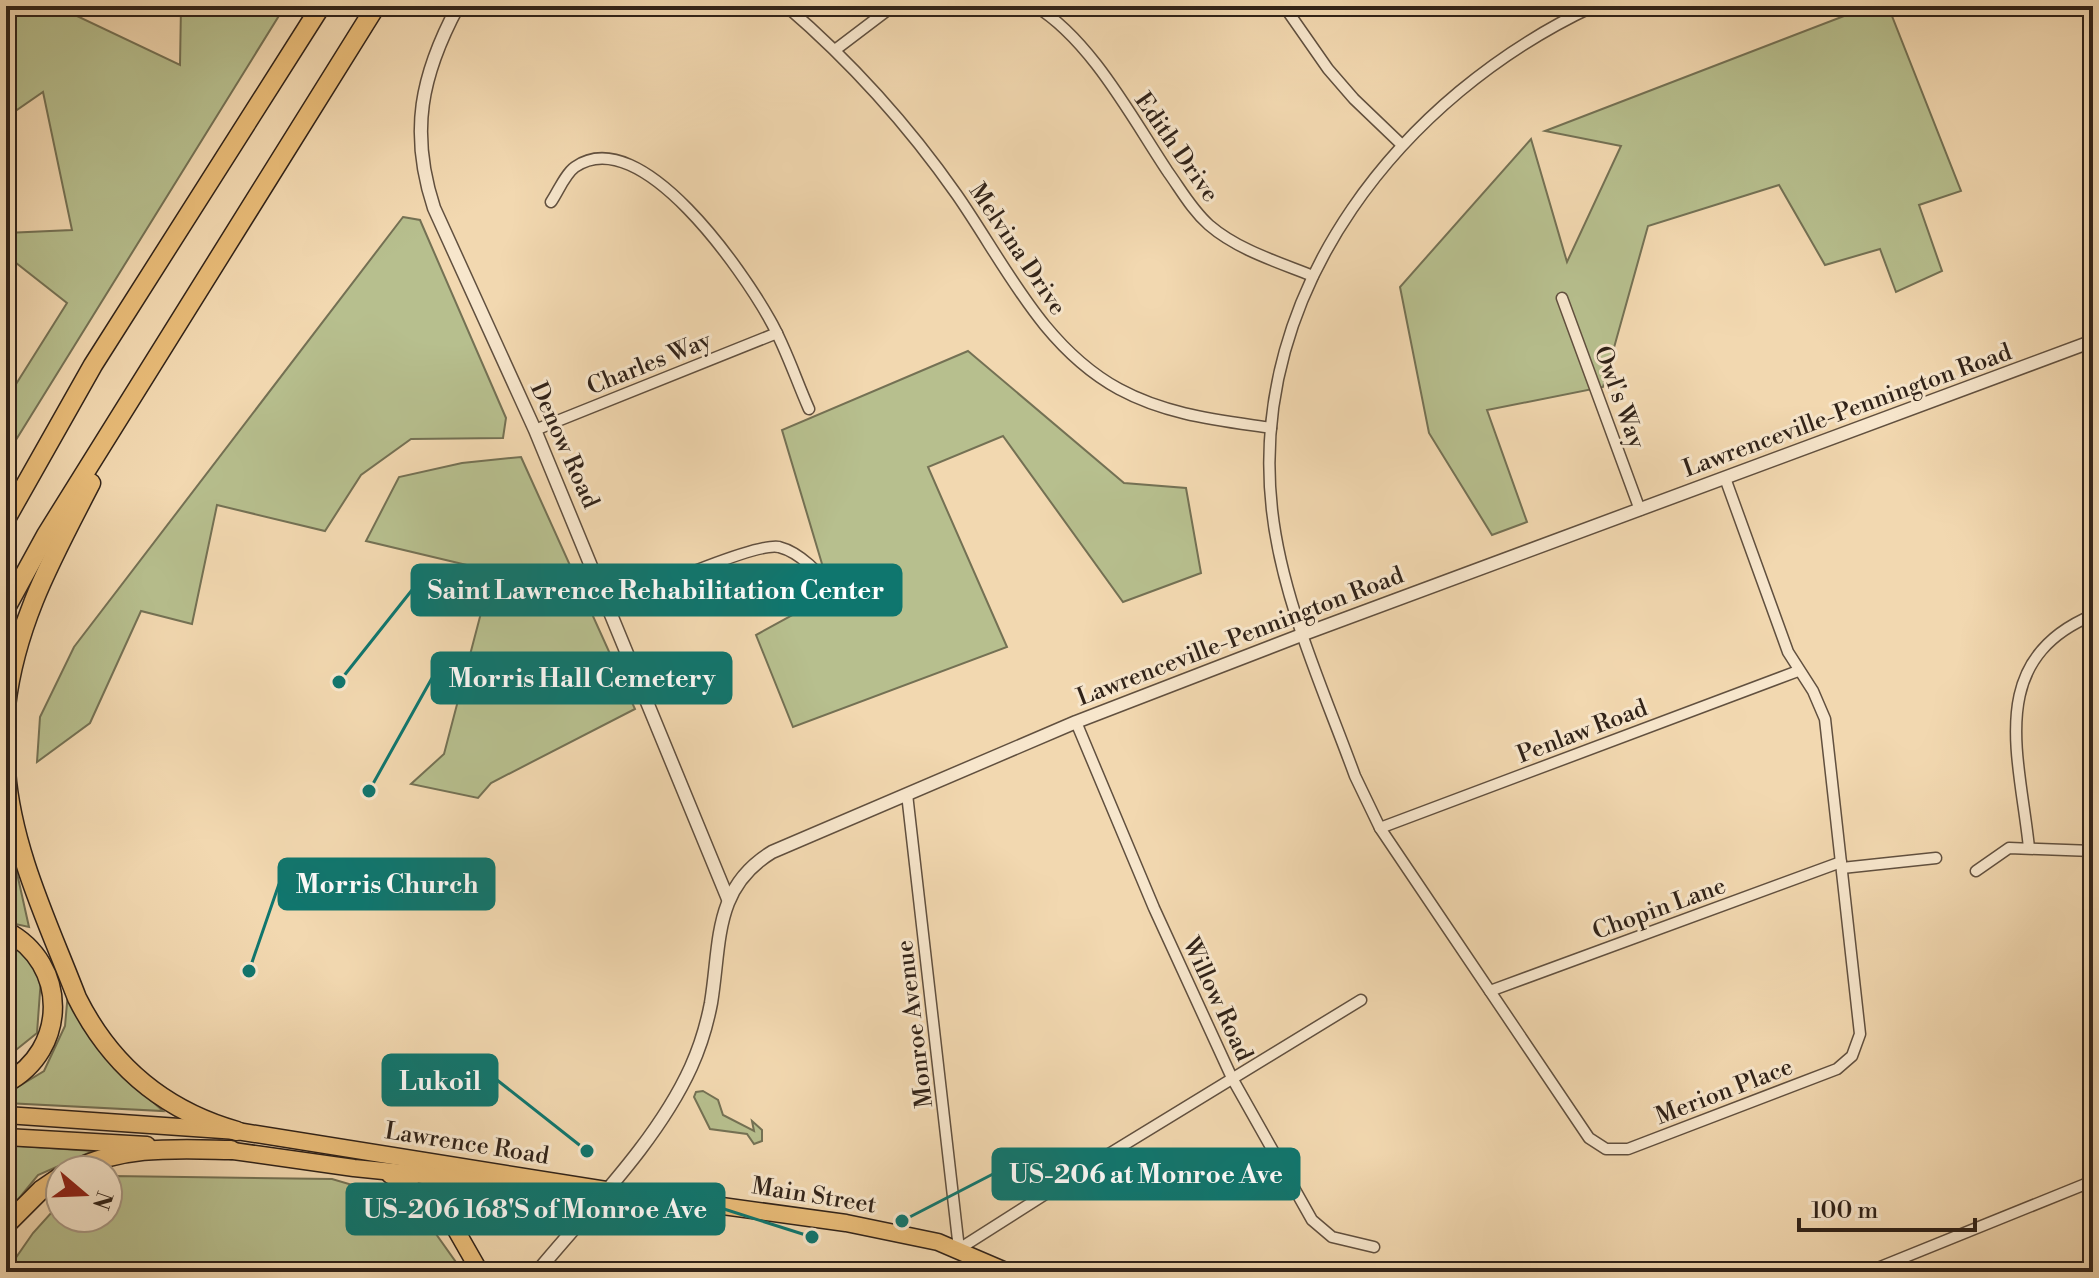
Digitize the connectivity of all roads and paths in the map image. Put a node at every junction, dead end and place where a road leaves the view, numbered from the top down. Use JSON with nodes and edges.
{"nodes":[{"id":1,"x":321,"y":6,"type":"edge"},
{"id":2,"x":376,"y":6,"type":"edge"},
{"id":3,"x":458,"y":6,"type":"edge"},
{"id":4,"x":786,"y":6,"type":"edge"},
{"id":5,"x":893,"y":6,"type":"edge"},
{"id":6,"x":1035,"y":6,"type":"edge"},
{"id":7,"x":1284,"y":6,"type":"edge"},
{"id":8,"x":1594,"y":6,"type":"edge"},
{"id":9,"x":835,"y":50,"type":"junction"},
{"id":10,"x":1402,"y":145,"type":"junction"},
{"id":11,"x":551,"y":202,"type":"dead end"},
{"id":12,"x":1313,"y":276,"type":"junction"},
{"id":13,"x":1562,"y":298,"type":"dead end"},
{"id":14,"x":777,"y":333,"type":"junction"},
{"id":15,"x":2093,"y":341,"type":"edge"},
{"id":16,"x":142,"y":382,"type":"junction"},
{"id":17,"x":809,"y":409,"type":"dead end"},
{"id":18,"x":1271,"y":428,"type":"junction"},
{"id":19,"x":535,"y":430,"type":"junction"},
{"id":20,"x":1725,"y":478,"type":"junction"},
{"id":21,"x":1640,"y":510,"type":"junction"},
{"id":22,"x":6,"y":519,"type":"edge"},
{"id":23,"x":844,"y":603,"type":"dead end"},
{"id":24,"x":610,"y":607,"type":"junction"},
{"id":25,"x":6,"y":608,"type":"edge"},
{"id":26,"x":2093,"y":615,"type":"edge"},
{"id":27,"x":1304,"y":634,"type":"junction"},
{"id":28,"x":1798,"y":671,"type":"junction"},
{"id":29,"x":6,"y":706,"type":"edge"},
{"id":30,"x":1076,"y":722,"type":"junction"},
{"id":31,"x":6,"y":771,"type":"edge"},
{"id":32,"x":907,"y":794,"type":"junction"},
{"id":33,"x":1380,"y":828,"type":"junction"},
{"id":34,"x":2029,"y":848,"type":"junction"},
{"id":35,"x":2093,"y":851,"type":"edge"},
{"id":36,"x":1936,"y":858,"type":"dead end"},
{"id":37,"x":1842,"y":865,"type":"junction"},
{"id":38,"x":1976,"y":871,"type":"dead end"},
{"id":39,"x":728,"y":899,"type":"junction"},
{"id":40,"x":6,"y":931,"type":"edge"},
{"id":41,"x":1490,"y":991,"type":"junction"},
{"id":42,"x":1361,"y":1000,"type":"dead end"},
{"id":43,"x":1232,"y":1078,"type":"junction"},
{"id":44,"x":6,"y":1083,"type":"edge"},
{"id":45,"x":6,"y":1115,"type":"edge"},
{"id":46,"x":237,"y":1131,"type":"junction"},
{"id":47,"x":6,"y":1137,"type":"edge"},
{"id":48,"x":231,"y":1150,"type":"junction"},
{"id":49,"x":118,"y":1154,"type":"edge"},
{"id":50,"x":381,"y":1171,"type":"junction"},
{"id":51,"x":2093,"y":1181,"type":"edge"},
{"id":52,"x":44,"y":1189,"type":"edge"},
{"id":53,"x":606,"y":1190,"type":"junction"},
{"id":54,"x":6,"y":1225,"type":"edge"},
{"id":55,"x":1374,"y":1247,"type":"dead end"},
{"id":56,"x":959,"y":1249,"type":"junction"},
{"id":57,"x":479,"y":1272,"type":"edge"},
{"id":58,"x":537,"y":1272,"type":"edge"},
{"id":59,"x":1008,"y":1272,"type":"edge"},
{"id":60,"x":1868,"y":1272,"type":"edge"}],
"edges":[{"from":1,"to":22,"type":"highway"},
{"from":2,"to":16,"type":"highway"},
{"from":3,"to":19,"type":"street","name":"Denow Road"},
{"from":4,"to":9,"type":"street","name":"Melvina Drive"},
{"from":5,"to":9,"type":"street"},
{"from":6,"to":12,"type":"street","name":"Edith Drive"},
{"from":7,"to":10,"type":"street"},
{"from":8,"to":10,"type":"street","name":"Merion Place"},
{"from":9,"to":18,"type":"street","name":"Melvina Drive"},
{"from":10,"to":12,"type":"street","name":"Merion Place"},
{"from":11,"to":14,"type":"street"},
{"from":12,"to":18,"type":"street","name":"Merion Place"},
{"from":13,"to":21,"type":"street","name":"Owl's Way"},
{"from":14,"to":17,"type":"street"},
{"from":14,"to":19,"type":"street","name":"Charles Way"},
{"from":15,"to":20,"type":"street","name":"Lawrenceville-Pennington Road"},
{"from":16,"to":25,"type":"highway"},
{"from":16,"to":29,"type":"highway"},
{"from":18,"to":27,"type":"street","name":"Merion Place"},
{"from":19,"to":24,"type":"street","name":"Denow Road"},
{"from":20,"to":21,"type":"street","name":"Lawrenceville-Pennington Road"},
{"from":20,"to":28,"type":"street","name":"Merion Place"},
{"from":21,"to":27,"type":"street","name":"Lawrenceville-Pennington Road"},
{"from":23,"to":24,"type":"street"},
{"from":24,"to":39,"type":"street","name":"Denow Road"},
{"from":26,"to":34,"type":"street"},
{"from":27,"to":30,"type":"street","name":"Lawrenceville-Pennington Road"},
{"from":27,"to":33,"type":"street","name":"Merion Place"},
{"from":28,"to":33,"type":"street","name":"Penlaw Road"},
{"from":28,"to":37,"type":"street","name":"Merion Place"},
{"from":30,"to":32,"type":"street","name":"Lawrenceville-Pennington Road"},
{"from":30,"to":43,"type":"street","name":"Willow Road"},
{"from":31,"to":46,"type":"highway"},
{"from":32,"to":39,"type":"street","name":"Lawrenceville-Pennington Road"},
{"from":32,"to":56,"type":"street","name":"Monroe Avenue"},
{"from":33,"to":41,"type":"street","name":"Merion Place"},
{"from":34,"to":35,"type":"street"},
{"from":34,"to":38,"type":"street"},
{"from":36,"to":37,"type":"street","name":"Chopin Lane"},
{"from":37,"to":41,"type":"street","name":"Chopin Lane"},
{"from":37,"to":41,"type":"street","name":"Merion Place"},
{"from":39,"to":53,"type":"street","name":"Lawrenceville-Pennington Road"},
{"from":40,"to":44,"type":"highway"},
{"from":42,"to":43,"type":"street"},
{"from":43,"to":55,"type":"street","name":"Willow Road"},
{"from":43,"to":56,"type":"street"},
{"from":45,"to":46,"type":"highway","name":"Lawrence Road"},
{"from":46,"to":53,"type":"highway","name":"Lawrence Road"},
{"from":47,"to":48,"type":"highway","name":"Lawrence Road"},
{"from":48,"to":49,"type":"highway"},
{"from":48,"to":50,"type":"highway","name":"Lawrence Road"},
{"from":50,"to":53,"type":"highway","name":"Lawrence Road"},
{"from":50,"to":57,"type":"highway"},
{"from":51,"to":60,"type":"street"},
{"from":52,"to":54,"type":"highway"},
{"from":53,"to":56,"type":"highway","name":"Main Street"},
{"from":53,"to":58,"type":"street","name":"Lawrenceville-Pennington Road"},
{"from":56,"to":59,"type":"highway","name":"Main Street"}]}
